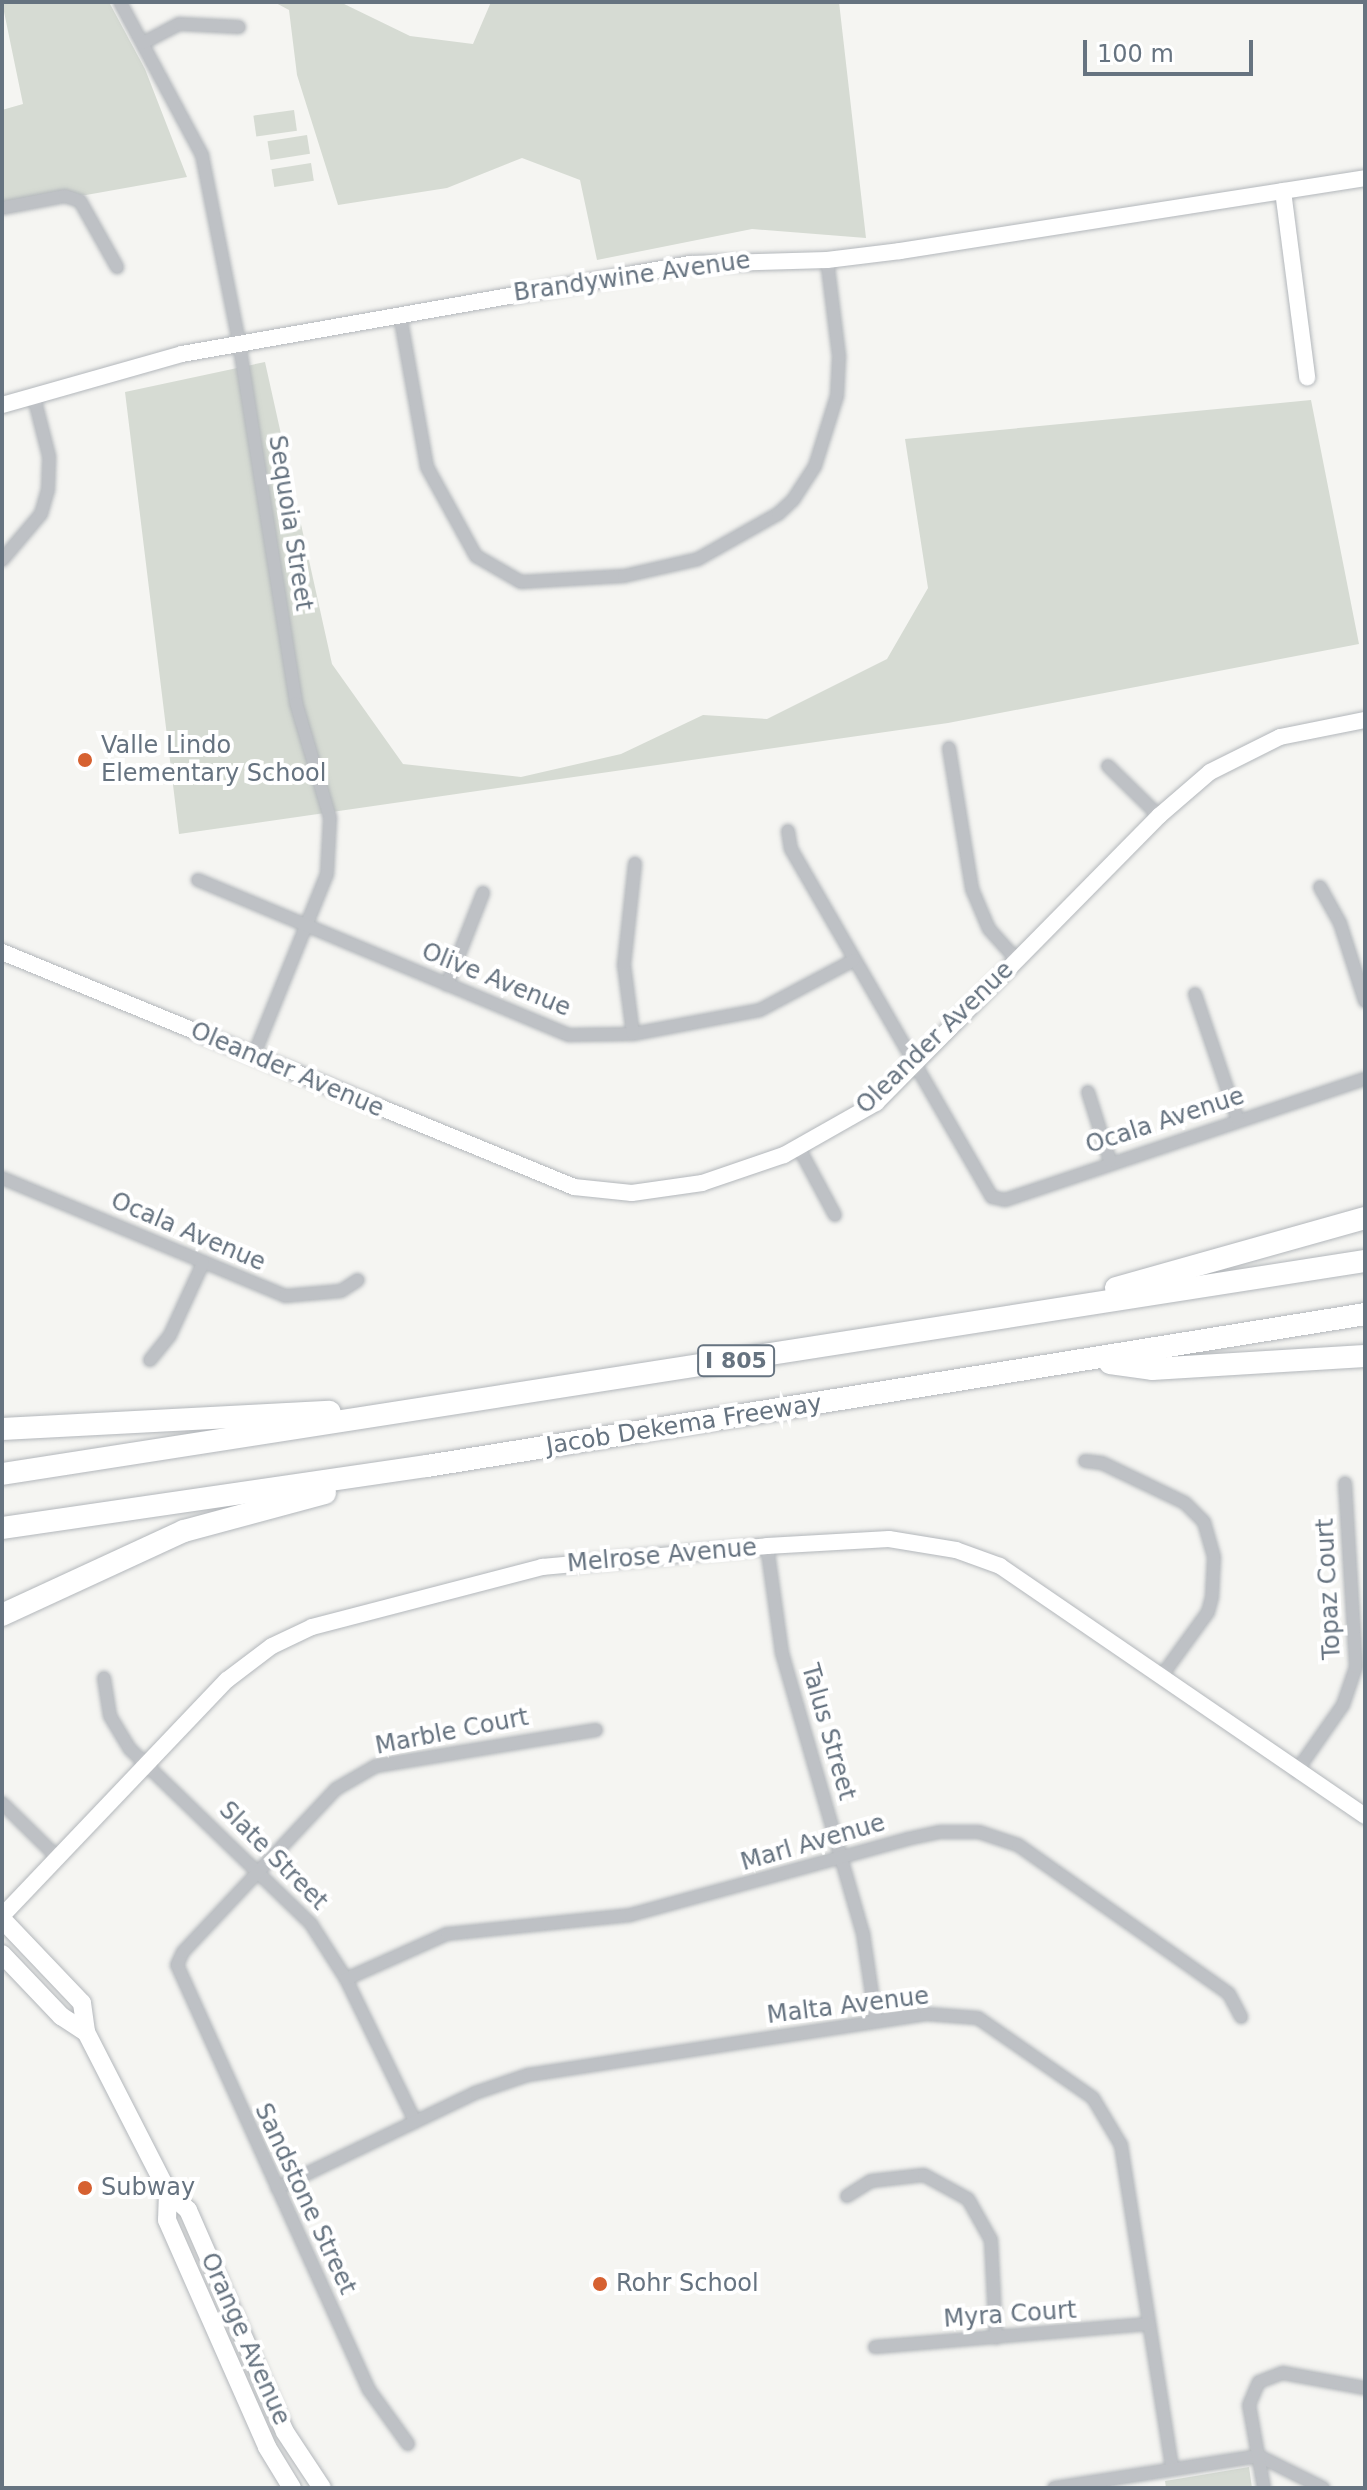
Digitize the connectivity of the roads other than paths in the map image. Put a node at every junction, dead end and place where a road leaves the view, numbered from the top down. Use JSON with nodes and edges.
{"nodes":[{"id":1,"x":120,"y":2,"type":"edge"},
{"id":2,"x":239,"y":27,"type":"dead end"},
{"id":3,"x":143,"y":43,"type":"junction"},
{"id":4,"x":1365,"y":178,"type":"edge"},
{"id":5,"x":1283,"y":191,"type":"junction"},
{"id":6,"x":2,"y":208,"type":"edge"},
{"id":7,"x":827,"y":260,"type":"junction"},
{"id":8,"x":117,"y":267,"type":"dead end"},
{"id":9,"x":400,"y":315,"type":"junction"},
{"id":10,"x":239,"y":342,"type":"junction"},
{"id":11,"x":1307,"y":377,"type":"dead end"},
{"id":12,"x":34,"y":397,"type":"junction"},
{"id":13,"x":2,"y":405,"type":"edge"},
{"id":14,"x":2,"y":560,"type":"edge"},
{"id":15,"x":1365,"y":720,"type":"edge"},
{"id":16,"x":949,"y":748,"type":"dead end"},
{"id":17,"x":1108,"y":766,"type":"dead end"},
{"id":18,"x":1159,"y":816,"type":"junction"},
{"id":19,"x":788,"y":831,"type":"dead end"},
{"id":20,"x":635,"y":864,"type":"dead end"},
{"id":21,"x":198,"y":880,"type":"dead end"},
{"id":22,"x":1320,"y":887,"type":"dead end"},
{"id":23,"x":483,"y":893,"type":"dead end"},
{"id":24,"x":308,"y":926,"type":"junction"},
{"id":25,"x":2,"y":952,"type":"edge"},
{"id":26,"x":1016,"y":959,"type":"junction"},
{"id":27,"x":854,"y":960,"type":"junction"},
{"id":28,"x":447,"y":985,"type":"junction"},
{"id":29,"x":1195,"y":994,"type":"dead end"},
{"id":30,"x":1365,"y":1001,"type":"edge"},
{"id":31,"x":633,"y":1034,"type":"junction"},
{"id":32,"x":254,"y":1055,"type":"junction"},
{"id":33,"x":914,"y":1063,"type":"junction"},
{"id":34,"x":1365,"y":1079,"type":"edge"},
{"id":35,"x":1088,"y":1092,"type":"dead end"},
{"id":36,"x":1238,"y":1120,"type":"junction"},
{"id":37,"x":799,"y":1148,"type":"junction"},
{"id":38,"x":1110,"y":1161,"type":"junction"},
{"id":39,"x":2,"y":1178,"type":"edge"},
{"id":40,"x":835,"y":1215,"type":"dead end"},
{"id":41,"x":1365,"y":1218,"type":"edge"},
{"id":42,"x":1365,"y":1261,"type":"edge"},
{"id":43,"x":203,"y":1263,"type":"junction"},
{"id":44,"x":358,"y":1280,"type":"dead end"},
{"id":45,"x":1365,"y":1314,"type":"edge"},
{"id":46,"x":1021,"y":1315,"type":"junction"},
{"id":47,"x":1365,"y":1356,"type":"edge"},
{"id":48,"x":1089,"y":1359,"type":"junction"},
{"id":49,"x":150,"y":1360,"type":"dead end"},
{"id":50,"x":451,"y":1407,"type":"junction"},
{"id":51,"x":2,"y":1429,"type":"edge"},
{"id":52,"x":1085,"y":1461,"type":"dead end"},
{"id":53,"x":427,"y":1466,"type":"junction"},
{"id":54,"x":2,"y":1474,"type":"edge"},
{"id":55,"x":1345,"y":1483,"type":"dead end"},
{"id":56,"x":2,"y":1528,"type":"edge"},
{"id":57,"x":767,"y":1546,"type":"junction"},
{"id":58,"x":2,"y":1615,"type":"edge"},
{"id":59,"x":1161,"y":1677,"type":"junction"},
{"id":60,"x":104,"y":1678,"type":"dead end"},
{"id":61,"x":596,"y":1730,"type":"dead end"},
{"id":62,"x":147,"y":1765,"type":"junction"},
{"id":63,"x":1296,"y":1772,"type":"junction"},
{"id":64,"x":2,"y":1803,"type":"edge"},
{"id":65,"x":1365,"y":1816,"type":"edge"},
{"id":66,"x":58,"y":1858,"type":"junction"},
{"id":67,"x":841,"y":1859,"type":"junction"},
{"id":68,"x":260,"y":1872,"type":"junction"},
{"id":69,"x":2,"y":1918,"type":"edge"},
{"id":70,"x":2,"y":1954,"type":"edge"},
{"id":71,"x":177,"y":1965,"type":"joint"},
{"id":72,"x":346,"y":1979,"type":"junction"},
{"id":73,"x":1241,"y":2017,"type":"dead end"},
{"id":74,"x":876,"y":2021,"type":"junction"},
{"id":75,"x":86,"y":2032,"type":"junction"},
{"id":76,"x":415,"y":2121,"type":"junction"},
{"id":77,"x":277,"y":2188,"type":"junction"},
{"id":78,"x":168,"y":2192,"type":"junction"},
{"id":79,"x":847,"y":2196,"type":"dead end"},
{"id":80,"x":1148,"y":2324,"type":"junction"},
{"id":81,"x":243,"y":2336,"type":"junction"},
{"id":82,"x":996,"y":2338,"type":"junction"},
{"id":83,"x":222,"y":2346,"type":"junction"},
{"id":84,"x":875,"y":2347,"type":"dead end"},
{"id":85,"x":1365,"y":2388,"type":"edge"},
{"id":86,"x":408,"y":2444,"type":"dead end"},
{"id":87,"x":1259,"y":2456,"type":"junction"},
{"id":88,"x":1172,"y":2468,"type":"junction"},
{"id":89,"x":292,"y":2488,"type":"edge"},
{"id":90,"x":322,"y":2488,"type":"edge"},
{"id":91,"x":1054,"y":2488,"type":"edge"},
{"id":92,"x":1264,"y":2488,"type":"edge"},
{"id":93,"x":1323,"y":2488,"type":"edge"}],
"edges":[{"from":1,"to":3,"type":"street","name":"Sequoia Street"},
{"from":2,"to":3,"type":"street"},
{"from":3,"to":10,"type":"street","name":"Sequoia Street"},
{"from":4,"to":5,"type":"street","name":"Brandywine Avenue"},
{"from":5,"to":7,"type":"street","name":"Brandywine Avenue"},
{"from":5,"to":11,"type":"street"},
{"from":6,"to":8,"type":"street"},
{"from":7,"to":9,"type":"street","name":"Brandywine Avenue"},
{"from":7,"to":9,"type":"street"},
{"from":9,"to":10,"type":"street","name":"Brandywine Avenue"},
{"from":10,"to":12,"type":"street","name":"Brandywine Avenue"},
{"from":10,"to":24,"type":"street","name":"Sequoia Street"},
{"from":12,"to":13,"type":"street","name":"Brandywine Avenue"},
{"from":12,"to":14,"type":"street"},
{"from":15,"to":18,"type":"street","name":"Oleander Avenue"},
{"from":16,"to":26,"type":"street"},
{"from":17,"to":18,"type":"street"},
{"from":18,"to":26,"type":"street","name":"Oleander Avenue"},
{"from":19,"to":27,"type":"street"},
{"from":20,"to":31,"type":"street"},
{"from":21,"to":24,"type":"street","name":"Olive Avenue"},
{"from":22,"to":30,"type":"street"},
{"from":23,"to":28,"type":"street"},
{"from":24,"to":28,"type":"street","name":"Olive Avenue"},
{"from":24,"to":32,"type":"street","name":"Sequoia Street"},
{"from":25,"to":32,"type":"street","name":"Oleander Avenue"},
{"from":26,"to":33,"type":"street","name":"Oleander Avenue"},
{"from":27,"to":31,"type":"street","name":"Olive Avenue"},
{"from":27,"to":33,"type":"street"},
{"from":28,"to":31,"type":"street","name":"Olive Avenue"},
{"from":29,"to":36,"type":"street"},
{"from":32,"to":37,"type":"street","name":"Oleander Avenue"},
{"from":33,"to":37,"type":"street","name":"Oleander Avenue"},
{"from":33,"to":38,"type":"street","name":"Ocala Avenue"},
{"from":34,"to":36,"type":"street","name":"Ocala Avenue"},
{"from":35,"to":38,"type":"street"},
{"from":36,"to":38,"type":"street","name":"Ocala Avenue"},
{"from":37,"to":40,"type":"street"},
{"from":39,"to":43,"type":"street","name":"Ocala Avenue"},
{"from":41,"to":46,"type":"highway"},
{"from":42,"to":46,"type":"highway","number":"I 805"},
{"from":43,"to":44,"type":"street","name":"Ocala Avenue"},
{"from":43,"to":49,"type":"street"},
{"from":45,"to":48,"type":"highway","name":"Jacob Dekema Freeway","number":"I 805"},
{"from":46,"to":50,"type":"highway","number":"I 805"},
{"from":47,"to":48,"type":"highway"},
{"from":48,"to":53,"type":"highway","name":"Jacob Dekema Freeway","number":"I 805"},
{"from":50,"to":51,"type":"highway"},
{"from":50,"to":54,"type":"highway","number":"I 805"},
{"from":52,"to":59,"type":"street"},
{"from":53,"to":56,"type":"highway","name":"Jacob Dekema Freeway","number":"I 805"},
{"from":53,"to":58,"type":"highway"},
{"from":55,"to":63,"type":"street","name":"Topaz Court"},
{"from":57,"to":59,"type":"street","name":"Melrose Avenue"},
{"from":57,"to":62,"type":"street","name":"Melrose Avenue"},
{"from":57,"to":67,"type":"street","name":"Talus Street"},
{"from":59,"to":63,"type":"street","name":"Melrose Avenue"},
{"from":60,"to":62,"type":"street","name":"Slate Street"},
{"from":61,"to":68,"type":"street","name":"Marble Court"},
{"from":62,"to":66,"type":"street","name":"Melrose Avenue"},
{"from":62,"to":68,"type":"street","name":"Slate Street"},
{"from":63,"to":65,"type":"street","name":"Melrose Avenue"},
{"from":64,"to":66,"type":"street"},
{"from":66,"to":69,"type":"street","name":"Melrose Avenue"},
{"from":67,"to":72,"type":"street","name":"Marl Avenue"},
{"from":67,"to":73,"type":"street","name":"Marl Avenue"},
{"from":67,"to":74,"type":"street","name":"Talus Street"},
{"from":68,"to":71,"type":"street","name":"Marble Court"},
{"from":68,"to":72,"type":"street","name":"Slate Street"},
{"from":69,"to":75,"type":"main road","name":"Orange Avenue"},
{"from":70,"to":75,"type":"main road","name":"Orange Avenue"},
{"from":71,"to":77,"type":"street","name":"Sandstone Street"},
{"from":72,"to":76,"type":"street","name":"Slate Street"},
{"from":74,"to":76,"type":"street","name":"Malta Avenue"},
{"from":74,"to":80,"type":"street","name":"Malta Avenue"},
{"from":75,"to":78,"type":"main road","name":"Orange Avenue"},
{"from":76,"to":77,"type":"street","name":"Malta Avenue"},
{"from":77,"to":86,"type":"street","name":"Sandstone Street"},
{"from":78,"to":81,"type":"main road","name":"Orange Avenue"},
{"from":78,"to":83,"type":"main road","name":"Orange Avenue"},
{"from":79,"to":82,"type":"street"},
{"from":80,"to":82,"type":"street","name":"Myra Court"},
{"from":80,"to":88,"type":"street","name":"Malta Avenue"},
{"from":81,"to":83,"type":"main road"},
{"from":81,"to":90,"type":"main road","name":"Orange Avenue"},
{"from":82,"to":84,"type":"street","name":"Myra Court"},
{"from":83,"to":89,"type":"main road","name":"Orange Avenue"},
{"from":85,"to":87,"type":"street"},
{"from":87,"to":88,"type":"street"},
{"from":87,"to":92,"type":"street"},
{"from":87,"to":93,"type":"street"},
{"from":88,"to":91,"type":"street"}]}
